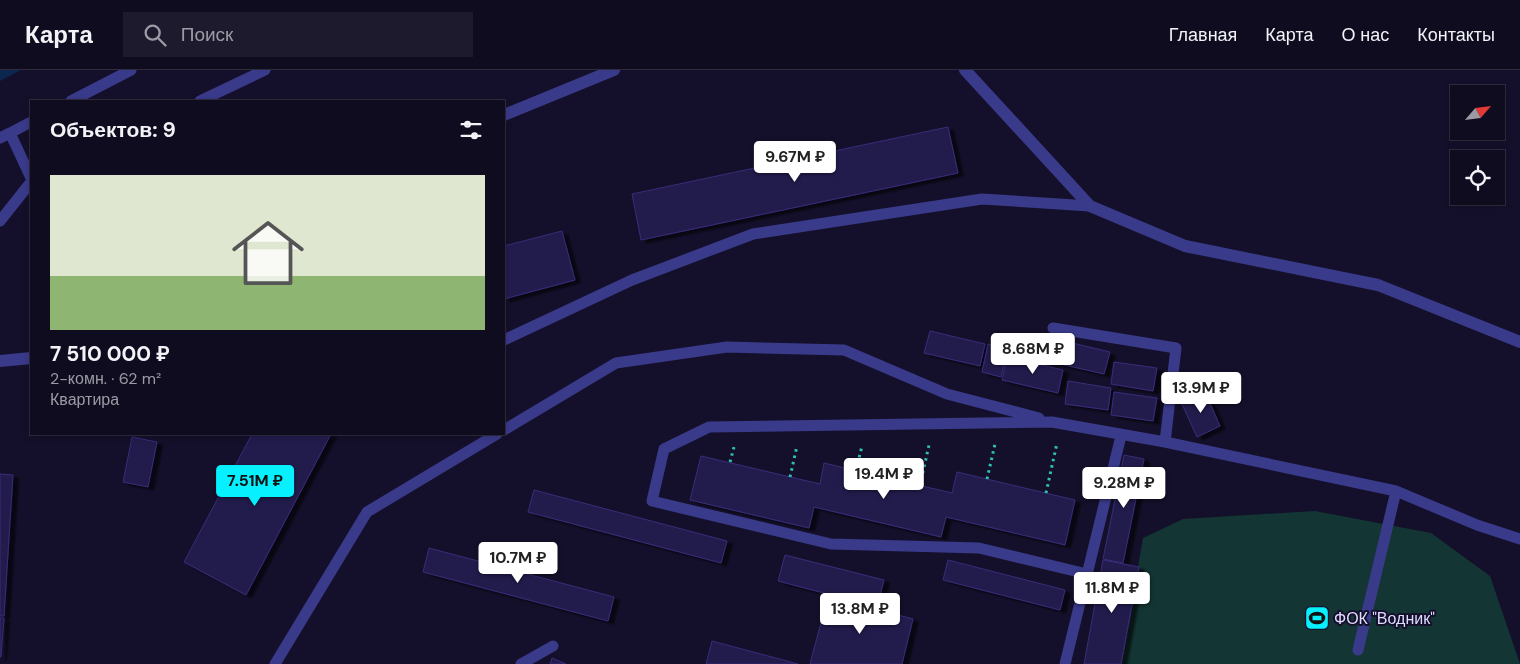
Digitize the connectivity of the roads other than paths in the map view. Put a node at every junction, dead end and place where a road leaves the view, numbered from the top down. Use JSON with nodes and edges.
{"nodes":[{"id":1,"x":131,"y":70,"type":"edge"},
{"id":2,"x":265,"y":70,"type":"edge"},
{"id":3,"x":614,"y":70,"type":"edge"},
{"id":4,"x":965,"y":70,"type":"edge"},
{"id":5,"x":73,"y":100,"type":"edge"},
{"id":6,"x":202,"y":100,"type":"edge"},
{"id":7,"x":505,"y":115,"type":"edge"},
{"id":8,"x":30,"y":123,"type":"edge"},
{"id":9,"x":5,"y":136,"type":"edge"},
{"id":10,"x":30,"y":176,"type":"edge"},
{"id":11,"x":30,"y":183,"type":"edge"},
{"id":12,"x":1090,"y":206,"type":"junction"},
{"id":13,"x":0,"y":221,"type":"edge"},
{"id":14,"x":1052,"y":328,"type":"dead end"},
{"id":15,"x":505,"y":340,"type":"edge"},
{"id":16,"x":1520,"y":342,"type":"edge"},
{"id":17,"x":30,"y":358,"type":"edge"},
{"id":18,"x":0,"y":361,"type":"edge"},
{"id":19,"x":1052,"y":422,"type":"junction"},
{"id":20,"x":505,"y":429,"type":"edge"},
{"id":21,"x":496,"y":435,"type":"edge"},
{"id":22,"x":1122,"y":436,"type":"junction"},
{"id":23,"x":1165,"y":442,"type":"junction"},
{"id":24,"x":1396,"y":491,"type":"junction"},
{"id":25,"x":1520,"y":539,"type":"edge"},
{"id":26,"x":1087,"y":574,"type":"junction"},
{"id":27,"x":553,"y":646,"type":"dead end"},
{"id":28,"x":1358,"y":650,"type":"dead end"},
{"id":29,"x":275,"y":664,"type":"edge"},
{"id":30,"x":521,"y":664,"type":"edge"},
{"id":31,"x":1065,"y":664,"type":"edge"}],
"edges":[{"from":1,"to":5,"type":"lane"},
{"from":2,"to":6,"type":"lane"},
{"from":3,"to":7,"type":"street"},
{"from":4,"to":12,"type":"street"},
{"from":8,"to":9,"type":"lane"},
{"from":9,"to":10,"type":"lane"},
{"from":11,"to":13,"type":"lane"},
{"from":12,"to":15,"type":"lane"},
{"from":12,"to":16,"type":"street"},
{"from":14,"to":23,"type":"lane"},
{"from":17,"to":18,"type":"street"},
{"from":19,"to":20,"type":"lane"},
{"from":19,"to":22,"type":"lane"},
{"from":19,"to":26,"type":"lane"},
{"from":21,"to":29,"type":"lane"},
{"from":22,"to":23,"type":"lane"},
{"from":22,"to":26,"type":"lane"},
{"from":23,"to":24,"type":"lane"},
{"from":24,"to":25,"type":"lane"},
{"from":24,"to":28,"type":"lane"},
{"from":26,"to":31,"type":"lane"},
{"from":27,"to":30,"type":"lane"}]}
